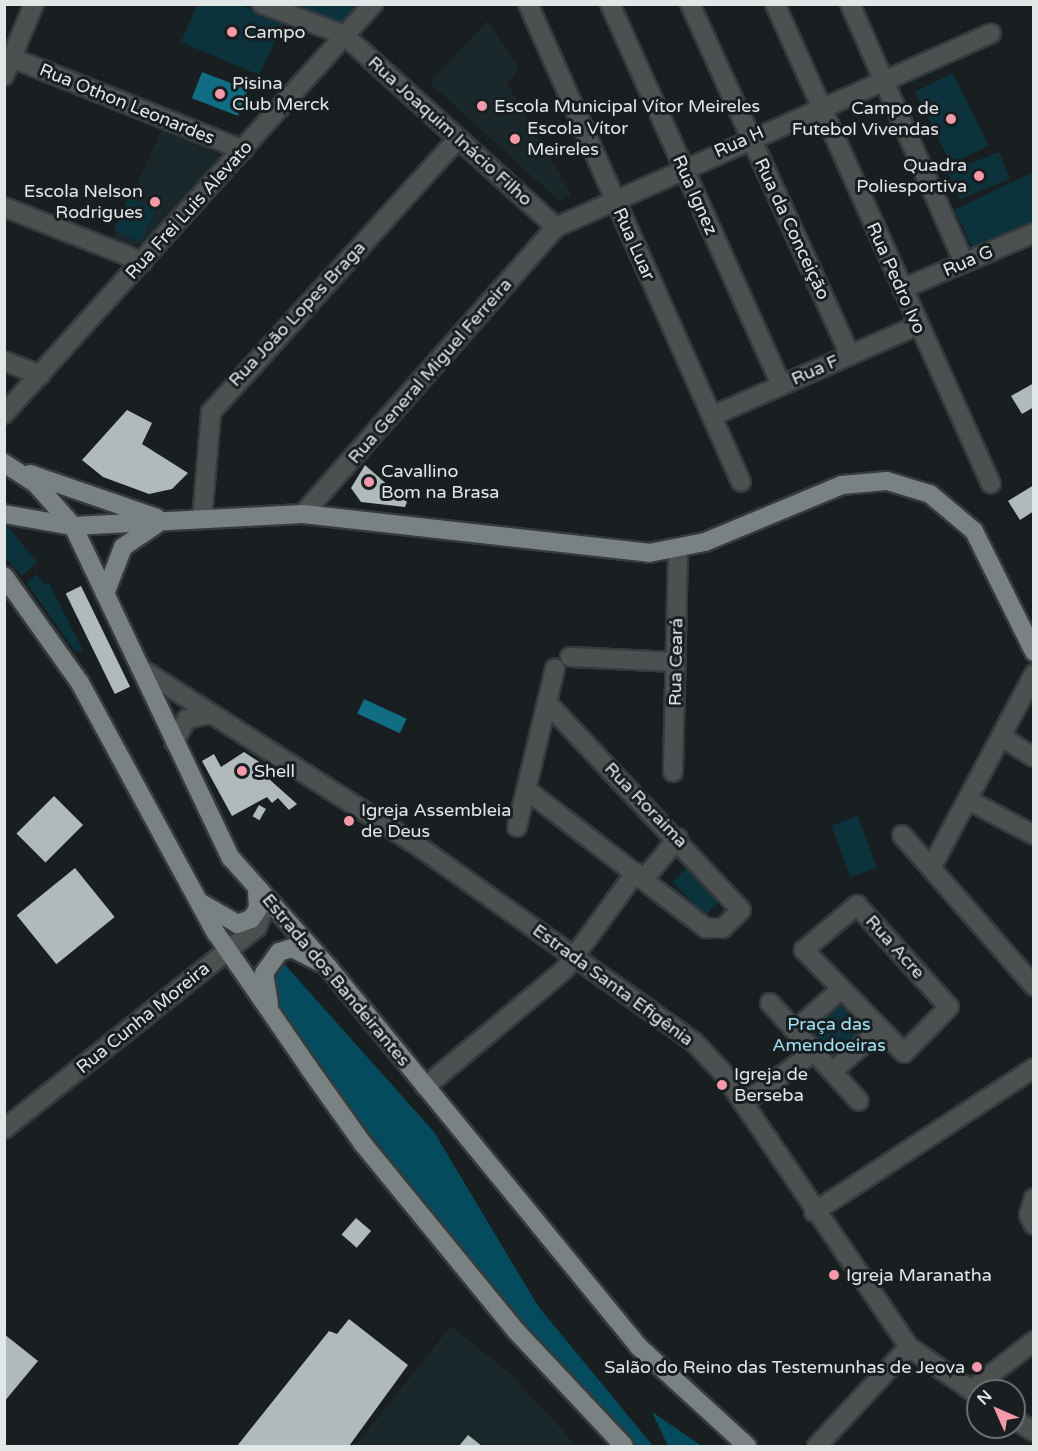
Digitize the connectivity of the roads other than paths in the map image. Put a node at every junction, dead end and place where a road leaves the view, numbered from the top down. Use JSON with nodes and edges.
{"nodes":[{"id":1,"x":34,"y":4,"type":"edge"},
{"id":2,"x":262,"y":4,"type":"edge"},
{"id":3,"x":373,"y":4,"type":"edge"},
{"id":4,"x":610,"y":4,"type":"edge"},
{"id":5,"x":690,"y":4,"type":"edge"},
{"id":6,"x":775,"y":4,"type":"edge"},
{"id":7,"x":850,"y":4,"type":"edge"},
{"id":8,"x":536,"y":9,"type":"edge"},
{"id":9,"x":991,"y":33,"type":"dead end"},
{"id":10,"x":344,"y":35,"type":"junction"},
{"id":11,"x":12,"y":58,"type":"junction"},
{"id":12,"x":4,"y":76,"type":"edge"},
{"id":13,"x":882,"y":81,"type":"junction"},
{"id":14,"x":818,"y":107,"type":"junction"},
{"id":15,"x":749,"y":138,"type":"junction"},
{"id":16,"x":459,"y":139,"type":"junction"},
{"id":17,"x":243,"y":150,"type":"junction"},
{"id":18,"x":683,"y":167,"type":"junction"},
{"id":19,"x":614,"y":199,"type":"junction"},
{"id":20,"x":4,"y":207,"type":"edge"},
{"id":21,"x":556,"y":227,"type":"junction"},
{"id":22,"x":1034,"y":233,"type":"edge"},
{"id":23,"x":143,"y":262,"type":"junction"},
{"id":24,"x":964,"y":263,"type":"junction"},
{"id":25,"x":902,"y":289,"type":"junction"},
{"id":26,"x":918,"y":325,"type":"junction"},
{"id":27,"x":850,"y":355,"type":"junction"},
{"id":28,"x":4,"y":361,"type":"edge"},
{"id":29,"x":40,"y":375,"type":"junction"},
{"id":30,"x":781,"y":385,"type":"junction"},
{"id":31,"x":4,"y":414,"type":"edge"},
{"id":32,"x":712,"y":416,"type":"junction"},
{"id":33,"x":10,"y":466,"type":"edge"},
{"id":34,"x":741,"y":482,"type":"dead end"},
{"id":35,"x":991,"y":484,"type":"dead end"},
{"id":36,"x":4,"y":514,"type":"edge"},
{"id":37,"x":303,"y":514,"type":"junction"},
{"id":38,"x":202,"y":518,"type":"junction"},
{"id":39,"x":165,"y":520,"type":"junction"},
{"id":40,"x":73,"y":526,"type":"junction"},
{"id":41,"x":678,"y":552,"type":"junction"},
{"id":42,"x":4,"y":576,"type":"edge"},
{"id":43,"x":105,"y":594,"type":"junction"},
{"id":44,"x":1034,"y":652,"type":"edge"},
{"id":45,"x":570,"y":657,"type":"dead end"},
{"id":46,"x":676,"y":662,"type":"junction"},
{"id":47,"x":140,"y":668,"type":"junction"},
{"id":48,"x":555,"y":669,"type":"dead end"},
{"id":49,"x":1034,"y":674,"type":"edge"},
{"id":50,"x":547,"y":703,"type":"junction"},
{"id":51,"x":211,"y":714,"type":"junction"},
{"id":52,"x":1003,"y":738,"type":"junction"},
{"id":53,"x":174,"y":742,"type":"junction"},
{"id":54,"x":1034,"y":757,"type":"edge"},
{"id":55,"x":673,"y":772,"type":"dead end"},
{"id":56,"x":528,"y":790,"type":"junction"},
{"id":57,"x":968,"y":800,"type":"junction"},
{"id":58,"x":517,"y":827,"type":"dead end"},
{"id":59,"x":1034,"y":835,"type":"edge"},
{"id":60,"x":902,"y":836,"type":"dead end"},
{"id":61,"x":678,"y":838,"type":"junction"},
{"id":62,"x":931,"y":868,"type":"junction"},
{"id":63,"x":640,"y":876,"type":"junction"},
{"id":64,"x":262,"y":893,"type":"junction"},
{"id":65,"x":199,"y":901,"type":"junction"},
{"id":66,"x":227,"y":951,"type":"junction"},
{"id":67,"x":574,"y":956,"type":"junction"},
{"id":68,"x":328,"y":967,"type":"junction"},
{"id":69,"x":1034,"y":986,"type":"edge"},
{"id":70,"x":840,"y":990,"type":"junction"},
{"id":71,"x":770,"y":1003,"type":"dead end"},
{"id":72,"x":270,"y":1010,"type":"junction"},
{"id":73,"x":795,"y":1030,"type":"junction"},
{"id":74,"x":878,"y":1031,"type":"junction"},
{"id":75,"x":815,"y":1051,"type":"junction"},
{"id":76,"x":1034,"y":1068,"type":"edge"},
{"id":77,"x":833,"y":1071,"type":"junction"},
{"id":78,"x":425,"y":1087,"type":"junction"},
{"id":79,"x":859,"y":1101,"type":"dead end"},
{"id":80,"x":744,"y":1103,"type":"junction"},
{"id":81,"x":4,"y":1129,"type":"edge"},
{"id":82,"x":1034,"y":1198,"type":"edge"},
{"id":83,"x":813,"y":1212,"type":"junction"},
{"id":84,"x":1034,"y":1225,"type":"edge"},
{"id":85,"x":1034,"y":1341,"type":"edge"},
{"id":86,"x":909,"y":1347,"type":"junction"},
{"id":87,"x":990,"y":1379,"type":"edge"},
{"id":88,"x":966,"y":1386,"type":"edge"},
{"id":89,"x":624,"y":1446,"type":"edge"},
{"id":90,"x":747,"y":1446,"type":"edge"},
{"id":91,"x":817,"y":1446,"type":"edge"}],
"edges":[{"from":1,"to":11,"type":"street"},
{"from":2,"to":10,"type":"street"},
{"from":3,"to":10,"type":"street","name":"Rua Frei Luis Alevato"},
{"from":4,"to":18,"type":"street","name":"Rua Ignez"},
{"from":5,"to":15,"type":"street","name":"Rua da Conceição"},
{"from":6,"to":14,"type":"street","name":"Rua Pedro Ivo"},
{"from":7,"to":13,"type":"street"},
{"from":8,"to":19,"type":"street","name":"Rua Luar"},
{"from":9,"to":13,"type":"street","name":"Rua H"},
{"from":10,"to":16,"type":"street","name":"Rua Joaquim Inácio Filho"},
{"from":10,"to":17,"type":"street","name":"Rua Frei Luis Alevato"},
{"from":11,"to":12,"type":"street"},
{"from":11,"to":17,"type":"street","name":"Rua Othon Leonardes"},
{"from":13,"to":14,"type":"street","name":"Rua H"},
{"from":13,"to":24,"type":"street"},
{"from":14,"to":15,"type":"street","name":"Rua H"},
{"from":14,"to":25,"type":"street","name":"Rua Pedro Ivo"},
{"from":15,"to":18,"type":"street","name":"Rua H"},
{"from":15,"to":27,"type":"street","name":"Rua da Conceição"},
{"from":16,"to":21,"type":"street","name":"Rua Joaquim Inácio Filho"},
{"from":16,"to":38,"type":"street","name":"Rua João Lopes Braga"},
{"from":17,"to":23,"type":"street","name":"Rua Frei Luis Alevato"},
{"from":18,"to":19,"type":"street","name":"Rua H"},
{"from":18,"to":30,"type":"street","name":"Rua Ignez"},
{"from":19,"to":21,"type":"street","name":"Rua H"},
{"from":19,"to":32,"type":"street","name":"Rua Luar"},
{"from":20,"to":23,"type":"street"},
{"from":21,"to":37,"type":"street","name":"Rua General Miguel Ferreira"},
{"from":22,"to":24,"type":"street","name":"Rua G"},
{"from":23,"to":29,"type":"street","name":"Rua Frei Luis Alevato"},
{"from":24,"to":25,"type":"street","name":"Rua G"},
{"from":25,"to":26,"type":"street","name":"Rua Pedro Ivo"},
{"from":26,"to":27,"type":"street","name":"Rua F"},
{"from":26,"to":35,"type":"street","name":"Rua Pedro Ivo"},
{"from":27,"to":30,"type":"street","name":"Rua F"},
{"from":28,"to":29,"type":"street"},
{"from":29,"to":31,"type":"street","name":"Rua Frei Luis Alevato"},
{"from":30,"to":32,"type":"street","name":"Rua F"},
{"from":32,"to":34,"type":"street","name":"Rua Luar"},
{"from":33,"to":39,"type":"main road"},
{"from":33,"to":40,"type":"main road","name":"Estrada dos Bandeirantes"},
{"from":36,"to":40,"type":"main road"},
{"from":37,"to":38,"type":"main road"},
{"from":37,"to":41,"type":"main road"},
{"from":38,"to":39,"type":"main road"},
{"from":39,"to":40,"type":"main road"},
{"from":39,"to":43,"type":"main road"},
{"from":40,"to":43,"type":"main road","name":"Estrada dos Bandeirantes"},
{"from":41,"to":44,"type":"main road"},
{"from":41,"to":46,"type":"street","name":"Rua Ceará"},
{"from":42,"to":65,"type":"main road"},
{"from":43,"to":47,"type":"main road","name":"Estrada dos Bandeirantes"},
{"from":45,"to":46,"type":"street"},
{"from":46,"to":55,"type":"street","name":"Rua Ceará"},
{"from":47,"to":51,"type":"street","name":"Estrada Santa Efigênia"},
{"from":47,"to":53,"type":"main road","name":"Estrada dos Bandeirantes"},
{"from":48,"to":50,"type":"street"},
{"from":49,"to":52,"type":"street"},
{"from":50,"to":56,"type":"street"},
{"from":50,"to":61,"type":"street","name":"Rua Roraima"},
{"from":51,"to":53,"type":"street"},
{"from":51,"to":67,"type":"street","name":"Estrada Santa Efigênia"},
{"from":52,"to":54,"type":"street"},
{"from":52,"to":57,"type":"street"},
{"from":53,"to":64,"type":"main road","name":"Estrada dos Bandeirantes"},
{"from":56,"to":58,"type":"street"},
{"from":56,"to":63,"type":"street"},
{"from":57,"to":59,"type":"street"},
{"from":57,"to":62,"type":"street"},
{"from":60,"to":62,"type":"street"},
{"from":61,"to":63,"type":"street"},
{"from":61,"to":63,"type":"street","name":"Rua Roraima"},
{"from":62,"to":69,"type":"street"},
{"from":63,"to":67,"type":"street"},
{"from":64,"to":65,"type":"main road"},
{"from":64,"to":66,"type":"street","name":"Rua Cunha Moreira"},
{"from":64,"to":68,"type":"main road","name":"Estrada dos Bandeirantes"},
{"from":65,"to":66,"type":"main road"},
{"from":66,"to":72,"type":"main road"},
{"from":66,"to":81,"type":"street","name":"Rua Cunha Moreira"},
{"from":67,"to":78,"type":"street"},
{"from":67,"to":80,"type":"street","name":"Estrada Santa Efigênia"},
{"from":68,"to":72,"type":"main road"},
{"from":68,"to":78,"type":"main road","name":"Estrada dos Bandeirantes"},
{"from":70,"to":73,"type":"street"},
{"from":70,"to":74,"type":"street","name":"Rua Acre"},
{"from":70,"to":74,"type":"street","name":"Rua Acre"},
{"from":71,"to":73,"type":"street"},
{"from":72,"to":89,"type":"main road"},
{"from":73,"to":75,"type":"street"},
{"from":74,"to":77,"type":"street"},
{"from":75,"to":77,"type":"street"},
{"from":75,"to":80,"type":"street"},
{"from":76,"to":83,"type":"street"},
{"from":77,"to":79,"type":"street"},
{"from":78,"to":90,"type":"main road","name":"Estrada dos Bandeirantes"},
{"from":80,"to":83,"type":"street","name":"Estrada Santa Efigênia"},
{"from":82,"to":84,"type":"street"},
{"from":83,"to":86,"type":"street","name":"Estrada Santa Efigênia"},
{"from":85,"to":87,"type":"street"},
{"from":86,"to":88,"type":"street","name":"Estrada Santa Efigênia"},
{"from":86,"to":91,"type":"street"}]}
